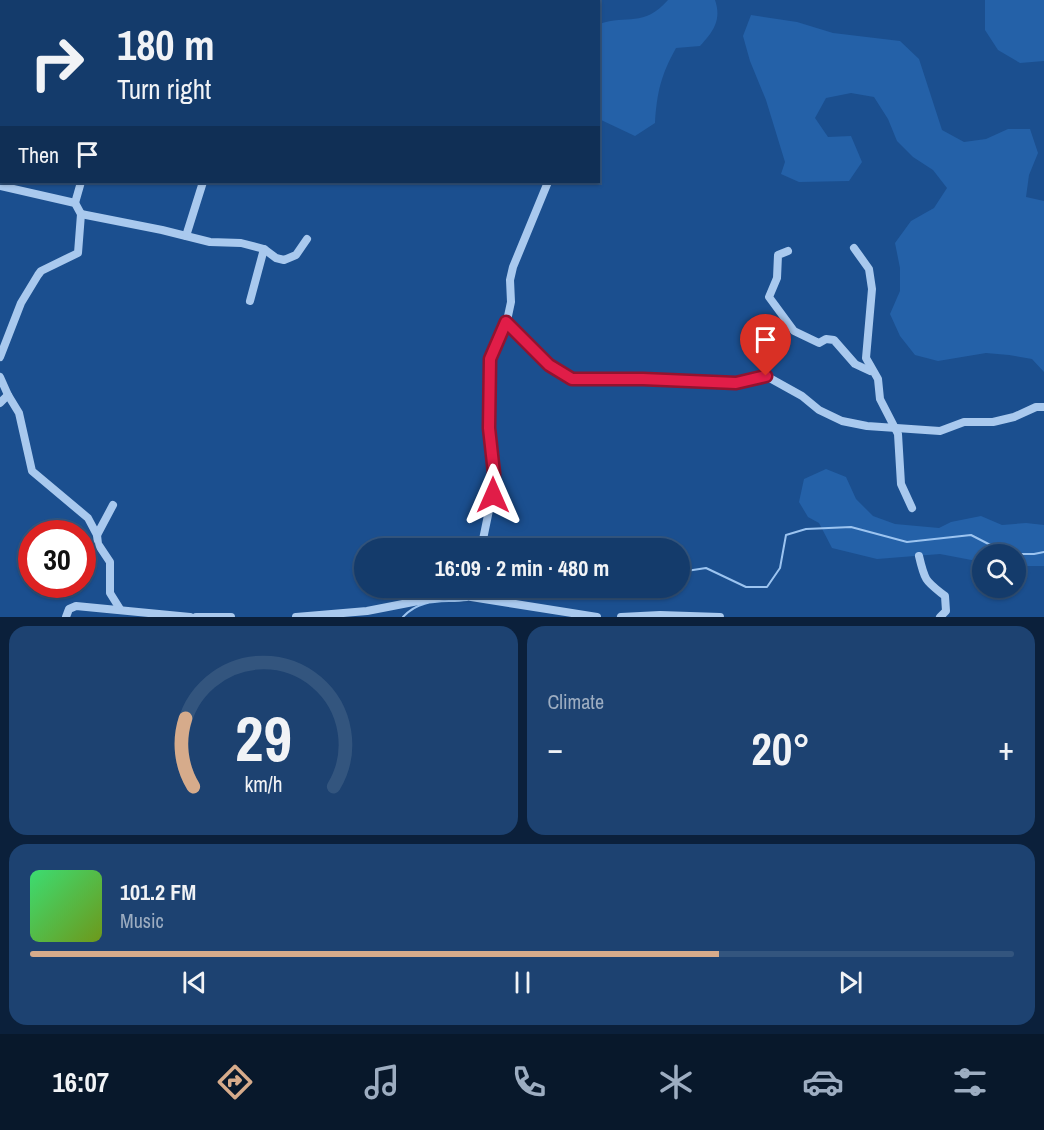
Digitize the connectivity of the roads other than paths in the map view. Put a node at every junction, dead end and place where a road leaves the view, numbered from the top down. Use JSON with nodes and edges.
{"nodes":[{"id":1,"x":81,"y":183,"type":"edge"},
{"id":2,"x":203,"y":183,"type":"edge"},
{"id":3,"x":549,"y":183,"type":"edge"},
{"id":4,"x":0,"y":186,"type":"edge"},
{"id":5,"x":75,"y":202,"type":"junction"},
{"id":6,"x":81,"y":214,"type":"junction"},
{"id":7,"x":186,"y":236,"type":"junction"},
{"id":8,"x":307,"y":239,"type":"dead end"},
{"id":9,"x":854,"y":248,"type":"dead end"},
{"id":10,"x":264,"y":249,"type":"junction"},
{"id":11,"x":788,"y":251,"type":"dead end"},
{"id":12,"x":250,"y":301,"type":"dead end"},
{"id":13,"x":506,"y":322,"type":"junction"},
{"id":14,"x":2,"y":347,"type":"edge"},
{"id":15,"x":0,"y":357,"type":"edge"},
{"id":16,"x":874,"y":374,"type":"junction"},
{"id":17,"x":0,"y":377,"type":"edge"},
{"id":18,"x":8,"y":395,"type":"junction"},
{"id":19,"x":0,"y":403,"type":"edge"},
{"id":20,"x":1044,"y":407,"type":"edge"},
{"id":21,"x":896,"y":429,"type":"junction"},
{"id":22,"x":113,"y":505,"type":"dead end"},
{"id":23,"x":912,"y":508,"type":"dead end"},
{"id":24,"x":97,"y":534,"type":"junction"},
{"id":25,"x":483,"y":538,"type":"edge"},
{"id":26,"x":919,"y":556,"type":"dead end"},
{"id":27,"x":434,"y":598,"type":"edge"},
{"id":28,"x":474,"y":598,"type":"edge"},
{"id":29,"x":120,"y":609,"type":"junction"},
{"id":30,"x":66,"y":617,"type":"edge"},
{"id":31,"x":190,"y":617,"type":"edge"},
{"id":32,"x":196,"y":617,"type":"edge"},
{"id":33,"x":231,"y":617,"type":"edge"},
{"id":34,"x":296,"y":617,"type":"edge"},
{"id":35,"x":597,"y":617,"type":"edge"},
{"id":36,"x":621,"y":617,"type":"edge"},
{"id":37,"x":720,"y":617,"type":"edge"},
{"id":38,"x":940,"y":617,"type":"edge"}],
"edges":[{"from":1,"to":5,"type":"street"},
{"from":2,"to":7,"type":"street"},
{"from":3,"to":13,"type":"street"},
{"from":4,"to":5,"type":"street"},
{"from":5,"to":6,"type":"street"},
{"from":6,"to":7,"type":"street"},
{"from":6,"to":14,"type":"street"},
{"from":7,"to":10,"type":"street"},
{"from":8,"to":10,"type":"street"},
{"from":9,"to":16,"type":"street"},
{"from":10,"to":12,"type":"street"},
{"from":11,"to":16,"type":"street"},
{"from":13,"to":21,"type":"street"},
{"from":13,"to":25,"type":"street"},
{"from":14,"to":15,"type":"street"},
{"from":16,"to":21,"type":"street"},
{"from":17,"to":18,"type":"street"},
{"from":18,"to":19,"type":"street"},
{"from":18,"to":24,"type":"street"},
{"from":20,"to":21,"type":"street"},
{"from":21,"to":23,"type":"street"},
{"from":22,"to":24,"type":"street"},
{"from":24,"to":29,"type":"street"},
{"from":26,"to":38,"type":"street"},
{"from":27,"to":34,"type":"street"},
{"from":28,"to":35,"type":"street"},
{"from":29,"to":30,"type":"street"},
{"from":29,"to":31,"type":"street"},
{"from":32,"to":33,"type":"street"},
{"from":36,"to":37,"type":"street"}]}
